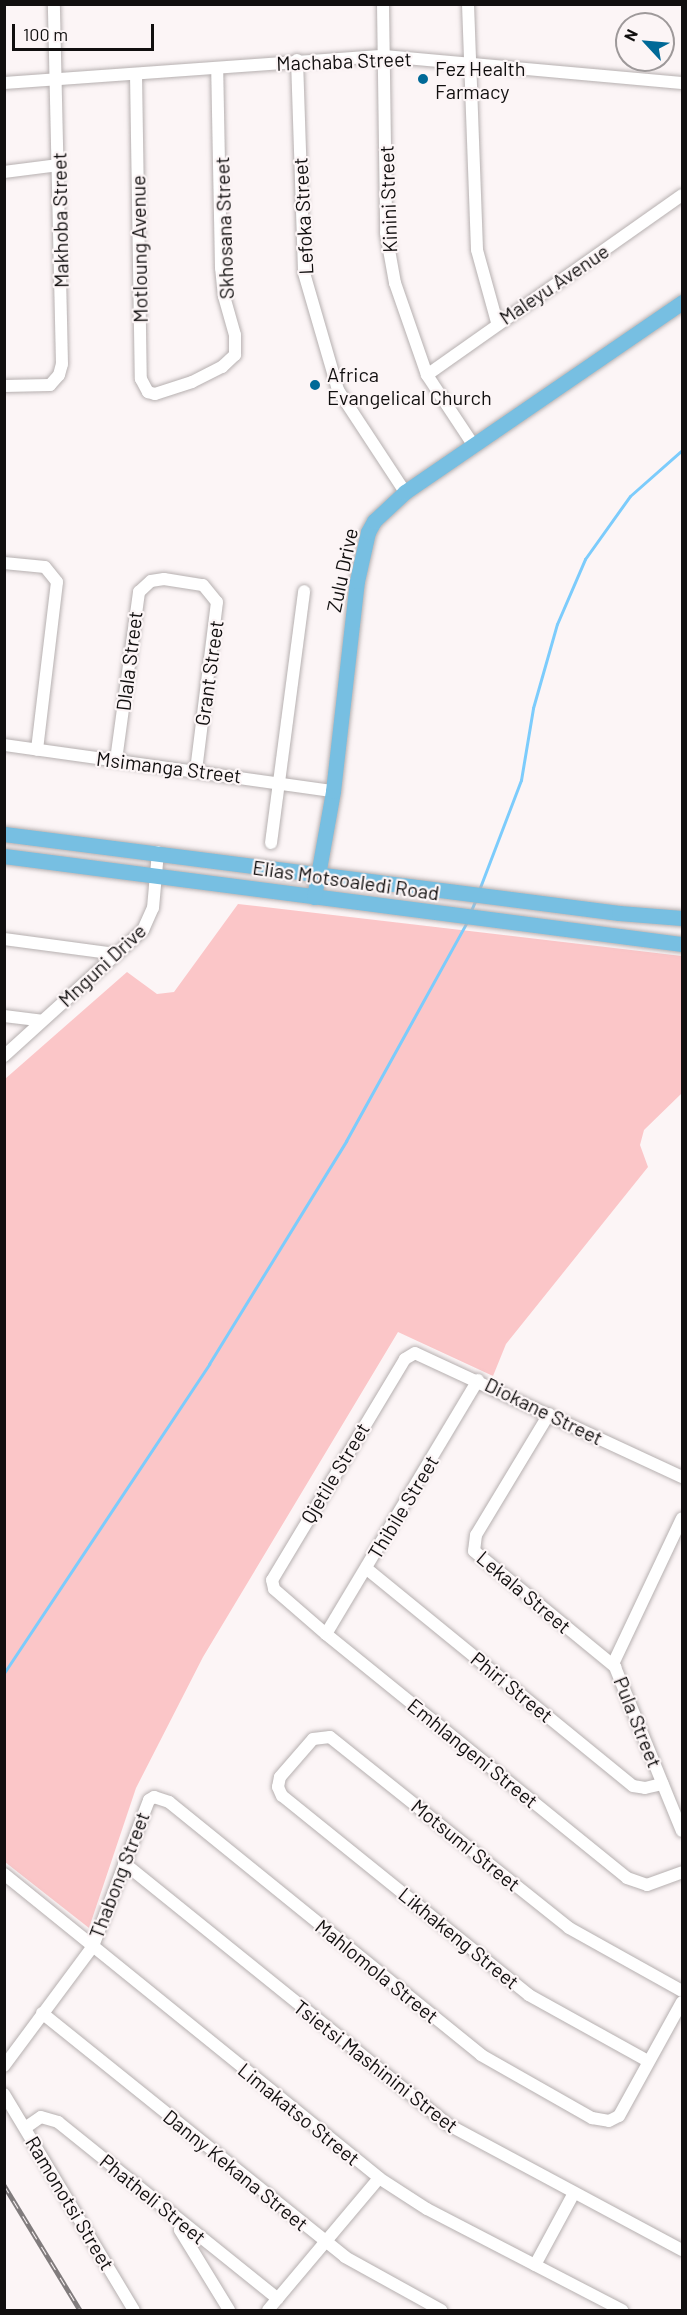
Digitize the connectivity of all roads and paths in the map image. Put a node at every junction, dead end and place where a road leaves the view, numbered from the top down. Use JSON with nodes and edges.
{"nodes":[{"id":1,"x":54,"y":4,"type":"edge"},
{"id":2,"x":383,"y":4,"type":"edge"},
{"id":3,"x":468,"y":4,"type":"edge"},
{"id":4,"x":384,"y":56,"type":"junction"},
{"id":5,"x":297,"y":60,"type":"junction"},
{"id":6,"x":471,"y":63,"type":"junction"},
{"id":7,"x":217,"y":68,"type":"junction"},
{"id":8,"x":136,"y":74,"type":"junction"},
{"id":9,"x":56,"y":79,"type":"junction"},
{"id":10,"x":682,"y":82,"type":"edge"},
{"id":11,"x":4,"y":83,"type":"edge"},
{"id":12,"x":59,"y":165,"type":"junction"},
{"id":13,"x":4,"y":172,"type":"edge"},
{"id":14,"x":682,"y":195,"type":"edge"},
{"id":15,"x":682,"y":302,"type":"edge"},
{"id":16,"x":497,"y":322,"type":"junction"},
{"id":17,"x":427,"y":375,"type":"junction"},
{"id":18,"x":4,"y":386,"type":"edge"},
{"id":19,"x":176,"y":389,"type":"joint"},
{"id":20,"x":474,"y":446,"type":"junction"},
{"id":21,"x":405,"y":492,"type":"junction"},
{"id":22,"x":4,"y":563,"type":"edge"},
{"id":23,"x":164,"y":579,"type":"joint"},
{"id":24,"x":304,"y":591,"type":"dead end"},
{"id":25,"x":4,"y":745,"type":"edge"},
{"id":26,"x":37,"y":750,"type":"junction"},
{"id":27,"x":116,"y":760,"type":"junction"},
{"id":28,"x":196,"y":770,"type":"junction"},
{"id":29,"x":278,"y":781,"type":"junction"},
{"id":30,"x":333,"y":791,"type":"junction"},
{"id":31,"x":4,"y":834,"type":"edge"},
{"id":32,"x":271,"y":843,"type":"dead end"},
{"id":33,"x":158,"y":852,"type":"junction"},
{"id":34,"x":4,"y":856,"type":"edge"},
{"id":35,"x":318,"y":872,"type":"junction"},
{"id":36,"x":156,"y":877,"type":"junction"},
{"id":37,"x":314,"y":897,"type":"junction"},
{"id":38,"x":682,"y":918,"type":"edge"},
{"id":39,"x":4,"y":939,"type":"edge"},
{"id":40,"x":682,"y":944,"type":"edge"},
{"id":41,"x":117,"y":954,"type":"junction"},
{"id":42,"x":4,"y":1016,"type":"edge"},
{"id":43,"x":42,"y":1021,"type":"junction"},
{"id":44,"x":4,"y":1056,"type":"edge"},
{"id":45,"x":405,"y":1359,"type":"joint"},
{"id":46,"x":478,"y":1380,"type":"junction"},
{"id":47,"x":549,"y":1414,"type":"junction"},
{"id":48,"x":682,"y":1477,"type":"edge"},
{"id":49,"x":682,"y":1518,"type":"edge"},
{"id":50,"x":367,"y":1569,"type":"junction"},
{"id":51,"x":274,"y":1589,"type":"joint"},
{"id":52,"x":327,"y":1634,"type":"junction"},
{"id":53,"x":613,"y":1665,"type":"junction"},
{"id":54,"x":663,"y":1784,"type":"junction"},
{"id":55,"x":282,"y":1796,"type":"joint"},
{"id":56,"x":149,"y":1800,"type":"joint"},
{"id":57,"x":682,"y":1831,"type":"edge"},
{"id":58,"x":124,"y":1863,"type":"junction"},
{"id":59,"x":682,"y":1872,"type":"edge"},
{"id":60,"x":4,"y":1874,"type":"edge"},
{"id":61,"x":93,"y":1946,"type":"junction"},
{"id":62,"x":682,"y":1990,"type":"edge"},
{"id":63,"x":682,"y":2002,"type":"edge"},
{"id":64,"x":42,"y":2013,"type":"junction"},
{"id":65,"x":648,"y":2061,"type":"junction"},
{"id":66,"x":4,"y":2066,"type":"edge"},
{"id":67,"x":5,"y":2095,"type":"edge"},
{"id":68,"x":25,"y":2128,"type":"junction"},
{"id":69,"x":379,"y":2178,"type":"junction"},
{"id":70,"x":574,"y":2193,"type":"junction"},
{"id":71,"x":184,"y":2224,"type":"junction"},
{"id":72,"x":326,"y":2242,"type":"junction"},
{"id":73,"x":682,"y":2250,"type":"edge"},
{"id":74,"x":534,"y":2265,"type":"junction"},
{"id":75,"x":278,"y":2299,"type":"junction"},
{"id":76,"x":134,"y":2310,"type":"edge"},
{"id":77,"x":229,"y":2310,"type":"edge"},
{"id":78,"x":268,"y":2310,"type":"edge"},
{"id":79,"x":441,"y":2310,"type":"edge"},
{"id":80,"x":622,"y":2310,"type":"edge"}],
"edges":[{"from":1,"to":9,"type":"street","name":"Makhoba Street"},
{"from":2,"to":4,"type":"street","name":"Kinini Street"},
{"from":3,"to":6,"type":"street"},
{"from":4,"to":5,"type":"street","name":"Machaba Street"},
{"from":4,"to":6,"type":"street","name":"Machaba Street"},
{"from":4,"to":17,"type":"street","name":"Kinini Street"},
{"from":5,"to":7,"type":"street","name":"Machaba Street"},
{"from":5,"to":21,"type":"street","name":"Lefoka Street"},
{"from":6,"to":10,"type":"street","name":"Machaba Street"},
{"from":6,"to":16,"type":"street"},
{"from":7,"to":8,"type":"street","name":"Machaba Street"},
{"from":7,"to":19,"type":"street","name":"Skhosana Street"},
{"from":8,"to":9,"type":"street","name":"Machaba Street"},
{"from":8,"to":19,"type":"street","name":"Motloung Avenue"},
{"from":9,"to":11,"type":"street","name":"Machaba Street"},
{"from":9,"to":12,"type":"street","name":"Makhoba Street"},
{"from":12,"to":13,"type":"street"},
{"from":12,"to":18,"type":"street","name":"Makhoba Street"},
{"from":14,"to":16,"type":"street","name":"Maleyu Avenue"},
{"from":15,"to":20,"type":"main road","name":"Zulu Drive"},
{"from":16,"to":17,"type":"street","name":"Maleyu Avenue"},
{"from":17,"to":20,"type":"street","name":"Kinini Street"},
{"from":20,"to":21,"type":"main road","name":"Zulu Drive"},
{"from":21,"to":30,"type":"main road","name":"Zulu Drive"},
{"from":22,"to":26,"type":"street"},
{"from":23,"to":27,"type":"street","name":"Dlala Street"},
{"from":23,"to":28,"type":"street","name":"Grant Street"},
{"from":24,"to":29,"type":"street","name":"Zulu Drive"},
{"from":25,"to":26,"type":"street","name":"Msimanga Street"},
{"from":26,"to":27,"type":"street","name":"Msimanga Street"},
{"from":27,"to":28,"type":"street","name":"Msimanga Street"},
{"from":28,"to":29,"type":"street","name":"Msimanga Street"},
{"from":29,"to":30,"type":"street","name":"Msimanga Street"},
{"from":29,"to":32,"type":"street","name":"Zulu Drive"},
{"from":30,"to":35,"type":"main road","name":"Zulu Drive"},
{"from":31,"to":33,"type":"main road","name":"Elias Motsoaledi Road"},
{"from":33,"to":35,"type":"main road","name":"Elias Motsoaledi Road"},
{"from":33,"to":36,"type":"street","name":"Mnguni Drive"},
{"from":34,"to":36,"type":"main road","name":"Elias Motsoaledi Road"},
{"from":35,"to":37,"type":"main road","name":"Zulu Drive"},
{"from":35,"to":38,"type":"main road","name":"Elias Motsoaledi Road"},
{"from":36,"to":37,"type":"main road","name":"Elias Motsoaledi Road"},
{"from":36,"to":41,"type":"street","name":"Mnguni Drive"},
{"from":37,"to":40,"type":"main road","name":"Elias Motsoaledi Road"},
{"from":39,"to":41,"type":"street"},
{"from":41,"to":43,"type":"street","name":"Mnguni Drive"},
{"from":42,"to":43,"type":"street"},
{"from":43,"to":44,"type":"street","name":"Mnguni Drive"},
{"from":45,"to":46,"type":"street","name":"Diokane Street"},
{"from":45,"to":51,"type":"street","name":"Qjetile Street"},
{"from":46,"to":47,"type":"street","name":"Diokane Street"},
{"from":46,"to":50,"type":"street","name":"Thibile Street"},
{"from":47,"to":48,"type":"street","name":"Diokane Street"},
{"from":47,"to":53,"type":"street","name":"Lekala Street"},
{"from":49,"to":53,"type":"street","name":"Pula Street"},
{"from":50,"to":52,"type":"street","name":"Thibile Street"},
{"from":50,"to":54,"type":"street","name":"Phiri Street"},
{"from":51,"to":52,"type":"street","name":"Emhlangeni Street"},
{"from":52,"to":59,"type":"street","name":"Emhlangeni Street"},
{"from":53,"to":54,"type":"street","name":"Pula Street"},
{"from":54,"to":57,"type":"street","name":"Pula Street"},
{"from":55,"to":62,"type":"street","name":"Motsumi Street"},
{"from":55,"to":65,"type":"street","name":"Likhakeng Street"},
{"from":56,"to":58,"type":"street","name":"Thabong Street"},
{"from":56,"to":65,"type":"street","name":"Mahlomola Street"},
{"from":58,"to":61,"type":"street","name":"Thabong Street"},
{"from":58,"to":70,"type":"street","name":"Tsietsi Mashinini Street"},
{"from":60,"to":61,"type":"street","name":"Limakatso Street"},
{"from":61,"to":64,"type":"street","name":"Thabong Street"},
{"from":61,"to":69,"type":"street","name":"Limakatso Street"},
{"from":63,"to":65,"type":"street"},
{"from":64,"to":66,"type":"street","name":"Thabong Street"},
{"from":64,"to":72,"type":"street","name":"Danny Kekana Street"},
{"from":67,"to":68,"type":"street","name":"Ramonotsi Street"},
{"from":68,"to":71,"type":"street","name":"Phatheli Street"},
{"from":68,"to":76,"type":"street","name":"Ramonotsi Street"},
{"from":69,"to":72,"type":"street"},
{"from":69,"to":74,"type":"street","name":"Limakatso Street"},
{"from":70,"to":73,"type":"street","name":"Tsietsi Mashinini Street"},
{"from":70,"to":74,"type":"street"},
{"from":71,"to":75,"type":"street","name":"Phatheli Street"},
{"from":71,"to":77,"type":"street"},
{"from":72,"to":75,"type":"street"},
{"from":72,"to":79,"type":"street","name":"Danny Kekana Street"},
{"from":74,"to":80,"type":"street","name":"Limakatso Street"},
{"from":75,"to":78,"type":"street"}]}
